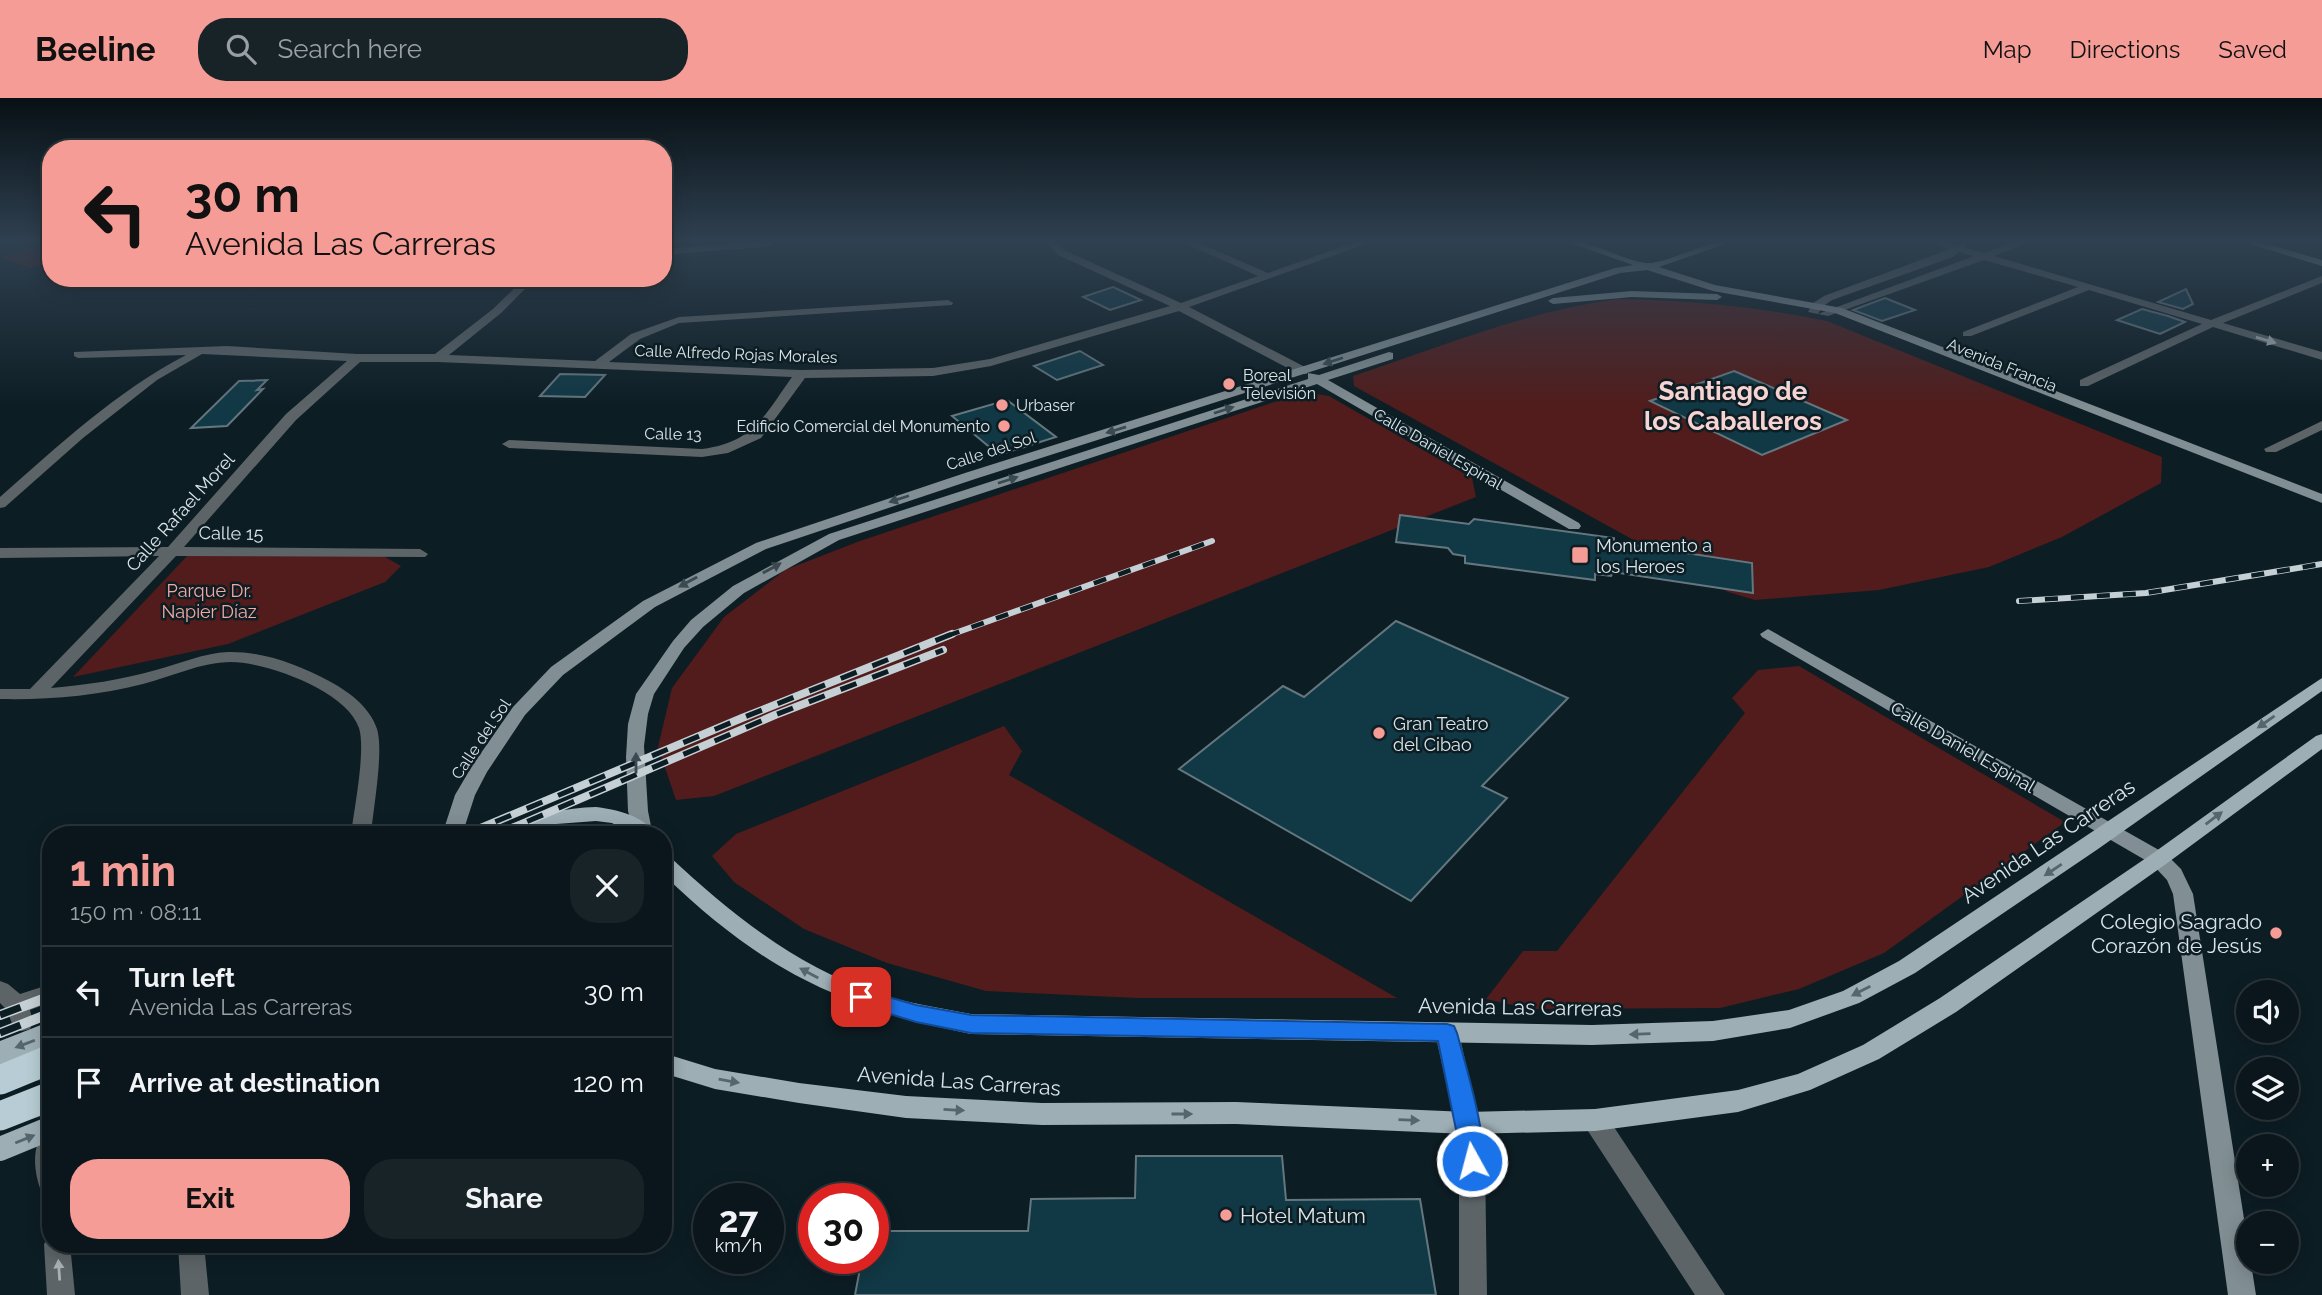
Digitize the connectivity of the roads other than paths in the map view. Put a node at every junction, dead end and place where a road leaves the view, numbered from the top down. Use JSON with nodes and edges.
{"nodes":[{"id":1,"x":513,"y":296,"type":"edge"},
{"id":2,"x":1156,"y":296,"type":"edge"},
{"id":3,"x":1210,"y":296,"type":"edge"},
{"id":4,"x":1543,"y":296,"type":"edge"},
{"id":5,"x":1565,"y":296,"type":"edge"},
{"id":6,"x":1611,"y":296,"type":"edge"},
{"id":7,"x":1688,"y":296,"type":"edge"},
{"id":8,"x":1720,"y":296,"type":"edge"},
{"id":9,"x":1751,"y":296,"type":"edge"},
{"id":10,"x":1834,"y":296,"type":"edge"},
{"id":11,"x":1877,"y":296,"type":"edge"},
{"id":12,"x":2067,"y":296,"type":"edge"},
{"id":13,"x":2115,"y":296,"type":"edge"},
{"id":14,"x":2280,"y":296,"type":"edge"},
{"id":15,"x":1723,"y":297,"type":"junction"},
{"id":16,"x":1553,"y":301,"type":"junction"},
{"id":17,"x":948,"y":303,"type":"dead end"},
{"id":18,"x":1180,"y":307,"type":"junction"},
{"id":19,"x":1818,"y":310,"type":"junction"},
{"id":20,"x":1838,"y":310,"type":"junction"},
{"id":21,"x":2211,"y":324,"type":"junction"},
{"id":22,"x":1967,"y":334,"type":"dead end"},
{"id":23,"x":202,"y":352,"type":"junction"},
{"id":24,"x":78,"y":354,"type":"dead end"},
{"id":25,"x":2322,"y":356,"type":"edge"},
{"id":26,"x":357,"y":358,"type":"junction"},
{"id":27,"x":438,"y":358,"type":"junction"},
{"id":28,"x":598,"y":365,"type":"junction"},
{"id":29,"x":1303,"y":371,"type":"junction"},
{"id":30,"x":801,"y":374,"type":"junction"},
{"id":31,"x":1318,"y":380,"type":"junction"},
{"id":32,"x":2084,"y":383,"type":"dead end"},
{"id":33,"x":2322,"y":425,"type":"edge"},
{"id":34,"x":509,"y":444,"type":"dead end"},
{"id":35,"x":2270,"y":449,"type":"dead end"},
{"id":36,"x":970,"y":476,"type":"junction"},
{"id":37,"x":983,"y":488,"type":"junction"},
{"id":38,"x":2322,"y":499,"type":"edge"},
{"id":39,"x":0,"y":504,"type":"edge"},
{"id":40,"x":2322,"y":510,"type":"edge"},
{"id":41,"x":1574,"y":526,"type":"dead end"},
{"id":42,"x":172,"y":551,"type":"junction"},
{"id":43,"x":0,"y":553,"type":"edge"},
{"id":44,"x":420,"y":554,"type":"dead end"},
{"id":45,"x":1768,"y":635,"type":"dead end"},
{"id":46,"x":2322,"y":683,"type":"edge"},
{"id":47,"x":0,"y":694,"type":"edge"},
{"id":48,"x":34,"y":695,"type":"junction"},
{"id":49,"x":2322,"y":740,"type":"edge"},
{"id":50,"x":362,"y":826,"type":"edge"},
{"id":51,"x":455,"y":826,"type":"edge"},
{"id":52,"x":526,"y":826,"type":"edge"},
{"id":53,"x":634,"y":826,"type":"edge"},
{"id":54,"x":642,"y":826,"type":"edge"},
{"id":55,"x":2109,"y":831,"type":"junction"},
{"id":56,"x":2159,"y":859,"type":"junction"},
{"id":57,"x":672,"y":871,"type":"edge"},
{"id":58,"x":42,"y":996,"type":"edge"},
{"id":59,"x":13,"y":1006,"type":"edge"},
{"id":60,"x":1447,"y":1033,"type":"junction"},
{"id":61,"x":42,"y":1038,"type":"edge"},
{"id":62,"x":0,"y":1054,"type":"edge"},
{"id":63,"x":42,"y":1063,"type":"edge"},
{"id":64,"x":672,"y":1066,"type":"edge"},
{"id":65,"x":0,"y":1080,"type":"edge"},
{"id":66,"x":42,"y":1100,"type":"edge"},
{"id":67,"x":0,"y":1116,"type":"edge"},
{"id":68,"x":1595,"y":1120,"type":"junction"},
{"id":69,"x":1468,"y":1123,"type":"junction"},
{"id":70,"x":42,"y":1141,"type":"edge"},
{"id":71,"x":0,"y":1149,"type":"edge"},
{"id":72,"x":58,"y":1253,"type":"edge"},
{"id":73,"x":192,"y":1253,"type":"edge"},
{"id":74,"x":61,"y":1295,"type":"edge"},
{"id":75,"x":195,"y":1295,"type":"edge"},
{"id":76,"x":1473,"y":1295,"type":"edge"},
{"id":77,"x":1711,"y":1295,"type":"edge"},
{"id":78,"x":2242,"y":1295,"type":"edge"}],
"edges":[{"from":1,"to":27,"type":"street"},
{"from":2,"to":18,"type":"street"},
{"from":3,"to":18,"type":"street","name":"Calle Alfredo Rojas Morales"},
{"from":4,"to":29,"type":"main road","name":"Calle del Sol","one_way":true},
{"from":5,"to":16,"type":"main road","name":"Calle del Sol"},
{"from":6,"to":16,"type":"main road"},
{"from":7,"to":15,"type":"main road"},
{"from":8,"to":15,"type":"main road","name":"Avenida Francia"},
{"from":9,"to":19,"type":"main road","name":"Avenida Francia"},
{"from":10,"to":19,"type":"street"},
{"from":11,"to":20,"type":"street"},
{"from":12,"to":22,"type":"street"},
{"from":13,"to":21,"type":"street"},
{"from":14,"to":21,"type":"street"},
{"from":15,"to":19,"type":"main road","name":"Avenida Francia"},
{"from":16,"to":31,"type":"main road","name":"Calle del Sol"},
{"from":17,"to":28,"type":"street"},
{"from":18,"to":29,"type":"street"},
{"from":18,"to":30,"type":"street","name":"Calle Alfredo Rojas Morales"},
{"from":19,"to":20,"type":"main road","name":"Avenida Francia"},
{"from":19,"to":40,"type":"main road","name":"Avenida Francia"},
{"from":20,"to":38,"type":"main road","name":"Avenida Francia"},
{"from":21,"to":25,"type":"street","one_way":true},
{"from":21,"to":32,"type":"street"},
{"from":23,"to":24,"type":"street","name":"Calle Alfredo Rojas Morales"},
{"from":23,"to":26,"type":"street","name":"Calle Alfredo Rojas Morales"},
{"from":23,"to":39,"type":"street"},
{"from":26,"to":27,"type":"street","name":"Calle Alfredo Rojas Morales"},
{"from":26,"to":42,"type":"street","name":"Calle Rafael Morel"},
{"from":27,"to":28,"type":"street","name":"Calle Alfredo Rojas Morales"},
{"from":28,"to":30,"type":"street","name":"Calle Alfredo Rojas Morales"},
{"from":29,"to":31,"type":"main road","name":"Calle Daniel Espinal"},
{"from":29,"to":36,"type":"main road","name":"Calle del Sol","one_way":true},
{"from":30,"to":34,"type":"street","name":"Calle 13"},
{"from":37,"to":31,"type":"main road","name":"Calle del Sol","one_way":true},
{"from":31,"to":41,"type":"main road","name":"Calle Daniel Espinal"},
{"from":33,"to":35,"type":"street"},
{"from":36,"to":37,"type":"main road"},
{"from":36,"to":51,"type":"main road","name":"Calle del Sol","one_way":true},
{"from":54,"to":37,"type":"main road","name":"Calle del Sol","one_way":true},
{"from":42,"to":43,"type":"street","name":"Calle 15"},
{"from":42,"to":44,"type":"street","name":"Calle 15"},
{"from":42,"to":48,"type":"street","name":"Calle Rafael Morel"},
{"from":45,"to":55,"type":"main road","name":"Calle Daniel Espinal"},
{"from":46,"to":55,"type":"main road","name":"Avenida Las Carreras","one_way":true},
{"from":47,"to":48,"type":"street"},
{"from":48,"to":50,"type":"street"},
{"from":56,"to":49,"type":"main road","name":"Avenida Las Carreras","one_way":true},
{"from":52,"to":53,"type":"main road"},
{"from":55,"to":56,"type":"main road","name":"Calle Daniel Espinal"},
{"from":55,"to":60,"type":"main road","name":"Avenida Las Carreras","one_way":true},
{"from":56,"to":68,"type":"main road","name":"Avenida Las Carreras"},
{"from":56,"to":78,"type":"main road"},
{"from":60,"to":57,"type":"main road","name":"Avenida Las Carreras","one_way":true},
{"from":58,"to":59,"type":"street"},
{"from":60,"to":69,"type":"street"},
{"from":61,"to":62,"type":"main road","one_way":true,"bridge":true},
{"from":63,"to":65,"type":"highway","bridge":true},
{"from":64,"to":69,"type":"main road","name":"Avenida Las Carreras","one_way":true},
{"from":66,"to":67,"type":"highway","bridge":true},
{"from":68,"to":69,"type":"main road","name":"Avenida Las Carreras"},
{"from":68,"to":77,"type":"street"},
{"from":69,"to":76,"type":"street"},
{"from":71,"to":70,"type":"main road","one_way":true,"bridge":true},
{"from":74,"to":72,"type":"street","one_way":true},
{"from":73,"to":75,"type":"street"}]}
